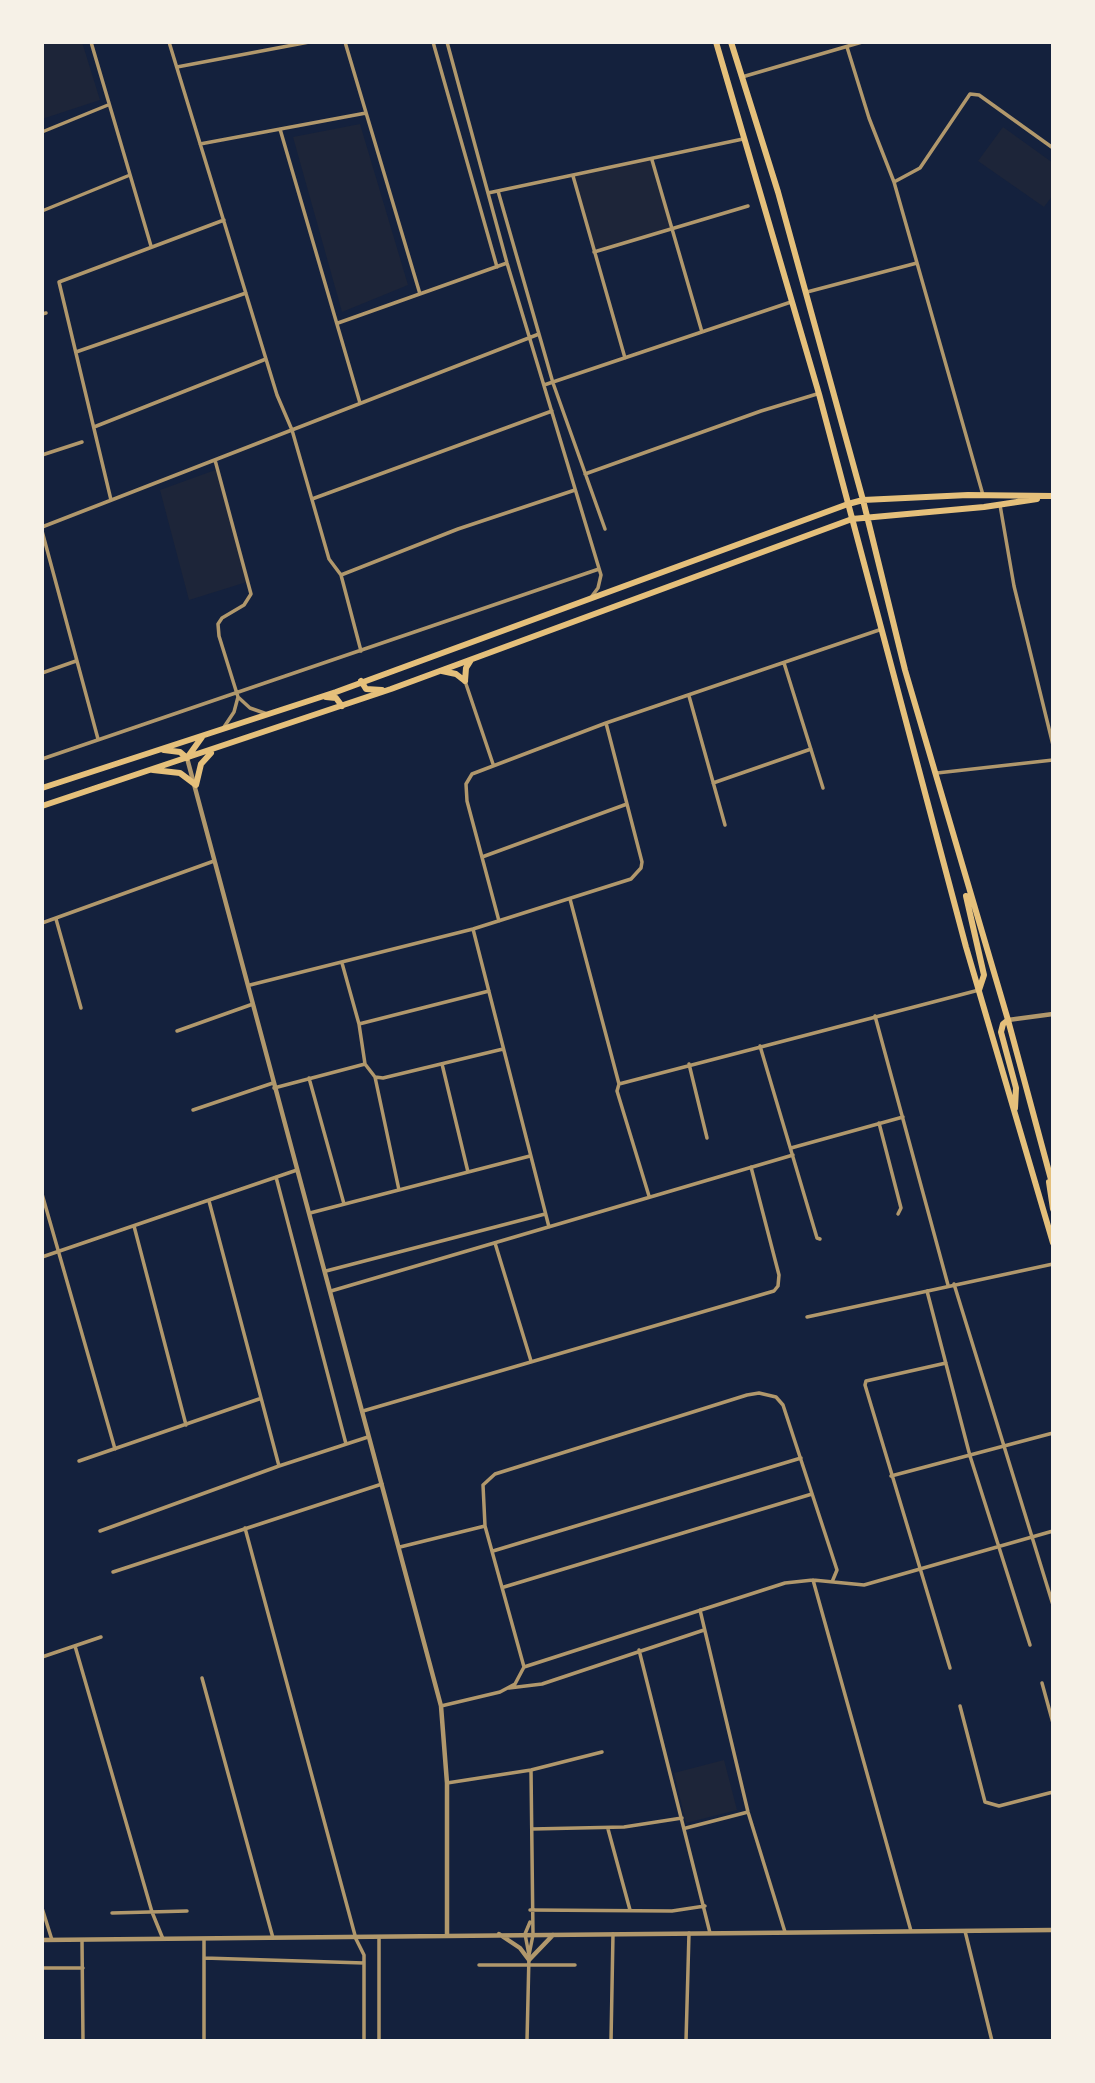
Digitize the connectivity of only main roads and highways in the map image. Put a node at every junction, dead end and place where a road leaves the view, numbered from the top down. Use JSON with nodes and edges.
{"nodes":[{"id":1,"x":716,"y":42,"type":"edge"},
{"id":2,"x":731,"y":42,"type":"edge"},
{"id":3,"x":1053,"y":496,"type":"edge"},
{"id":4,"x":863,"y":500,"type":"junction"},
{"id":5,"x":848,"y":504,"type":"junction"},
{"id":6,"x":867,"y":516,"type":"junction"},
{"id":7,"x":852,"y":519,"type":"junction"},
{"id":8,"x":473,"y":659,"type":"junction"},
{"id":9,"x":441,"y":671,"type":"junction"},
{"id":10,"x":362,"y":681,"type":"junction"},
{"id":11,"x":391,"y":689,"type":"junction"},
{"id":12,"x":311,"y":700,"type":"junction"},
{"id":13,"x":342,"y":706,"type":"junction"},
{"id":14,"x":209,"y":733,"type":"junction"},
{"id":15,"x":155,"y":750,"type":"junction"},
{"id":16,"x":215,"y":750,"type":"junction"},
{"id":17,"x":187,"y":758,"type":"junction"},
{"id":18,"x":146,"y":770,"type":"junction"},
{"id":19,"x":42,"y":788,"type":"edge"},
{"id":20,"x":42,"y":806,"type":"edge"},
{"id":21,"x":959,"y":863,"type":"junction"},
{"id":22,"x":979,"y":990,"type":"junction"},
{"id":23,"x":1008,"y":1020,"type":"junction"},
{"id":24,"x":1015,"y":1114,"type":"junction"},
{"id":25,"x":1048,"y":1173,"type":"junction"},
{"id":26,"x":1053,"y":1187,"type":"edge"},
{"id":27,"x":1053,"y":1209,"type":"edge"},
{"id":28,"x":1053,"y":1243,"type":"edge"}],
"edges":[{"from":1,"to":5,"type":"main road"},
{"from":2,"to":4,"type":"main road"},
{"from":3,"to":4,"type":"main road"},
{"from":3,"to":6,"type":"main road"},
{"from":4,"to":5,"type":"main road"},
{"from":4,"to":6,"type":"main road"},
{"from":5,"to":7,"type":"main road"},
{"from":5,"to":10,"type":"main road"},
{"from":6,"to":7,"type":"main road"},
{"from":6,"to":21,"type":"main road"},
{"from":7,"to":8,"type":"main road"},
{"from":7,"to":22,"type":"main road"},
{"from":8,"to":9,"type":"main road"},
{"from":8,"to":9,"type":"main road"},
{"from":9,"to":11,"type":"main road"},
{"from":10,"to":11,"type":"main road"},
{"from":10,"to":12,"type":"main road"},
{"from":11,"to":13,"type":"main road"},
{"from":12,"to":13,"type":"main road"},
{"from":12,"to":14,"type":"main road"},
{"from":13,"to":16,"type":"main road"},
{"from":14,"to":15,"type":"main road"},
{"from":14,"to":17,"type":"main road"},
{"from":15,"to":17,"type":"main road"},
{"from":15,"to":19,"type":"main road"},
{"from":16,"to":17,"type":"main road"},
{"from":16,"to":18,"type":"main road"},
{"from":17,"to":18,"type":"main road"},
{"from":18,"to":20,"type":"main road"},
{"from":21,"to":22,"type":"main road"},
{"from":21,"to":23,"type":"main road"},
{"from":22,"to":24,"type":"main road"},
{"from":23,"to":24,"type":"main road"},
{"from":23,"to":25,"type":"main road"},
{"from":24,"to":28,"type":"main road"},
{"from":25,"to":26,"type":"main road"},
{"from":25,"to":27,"type":"main road"}]}
